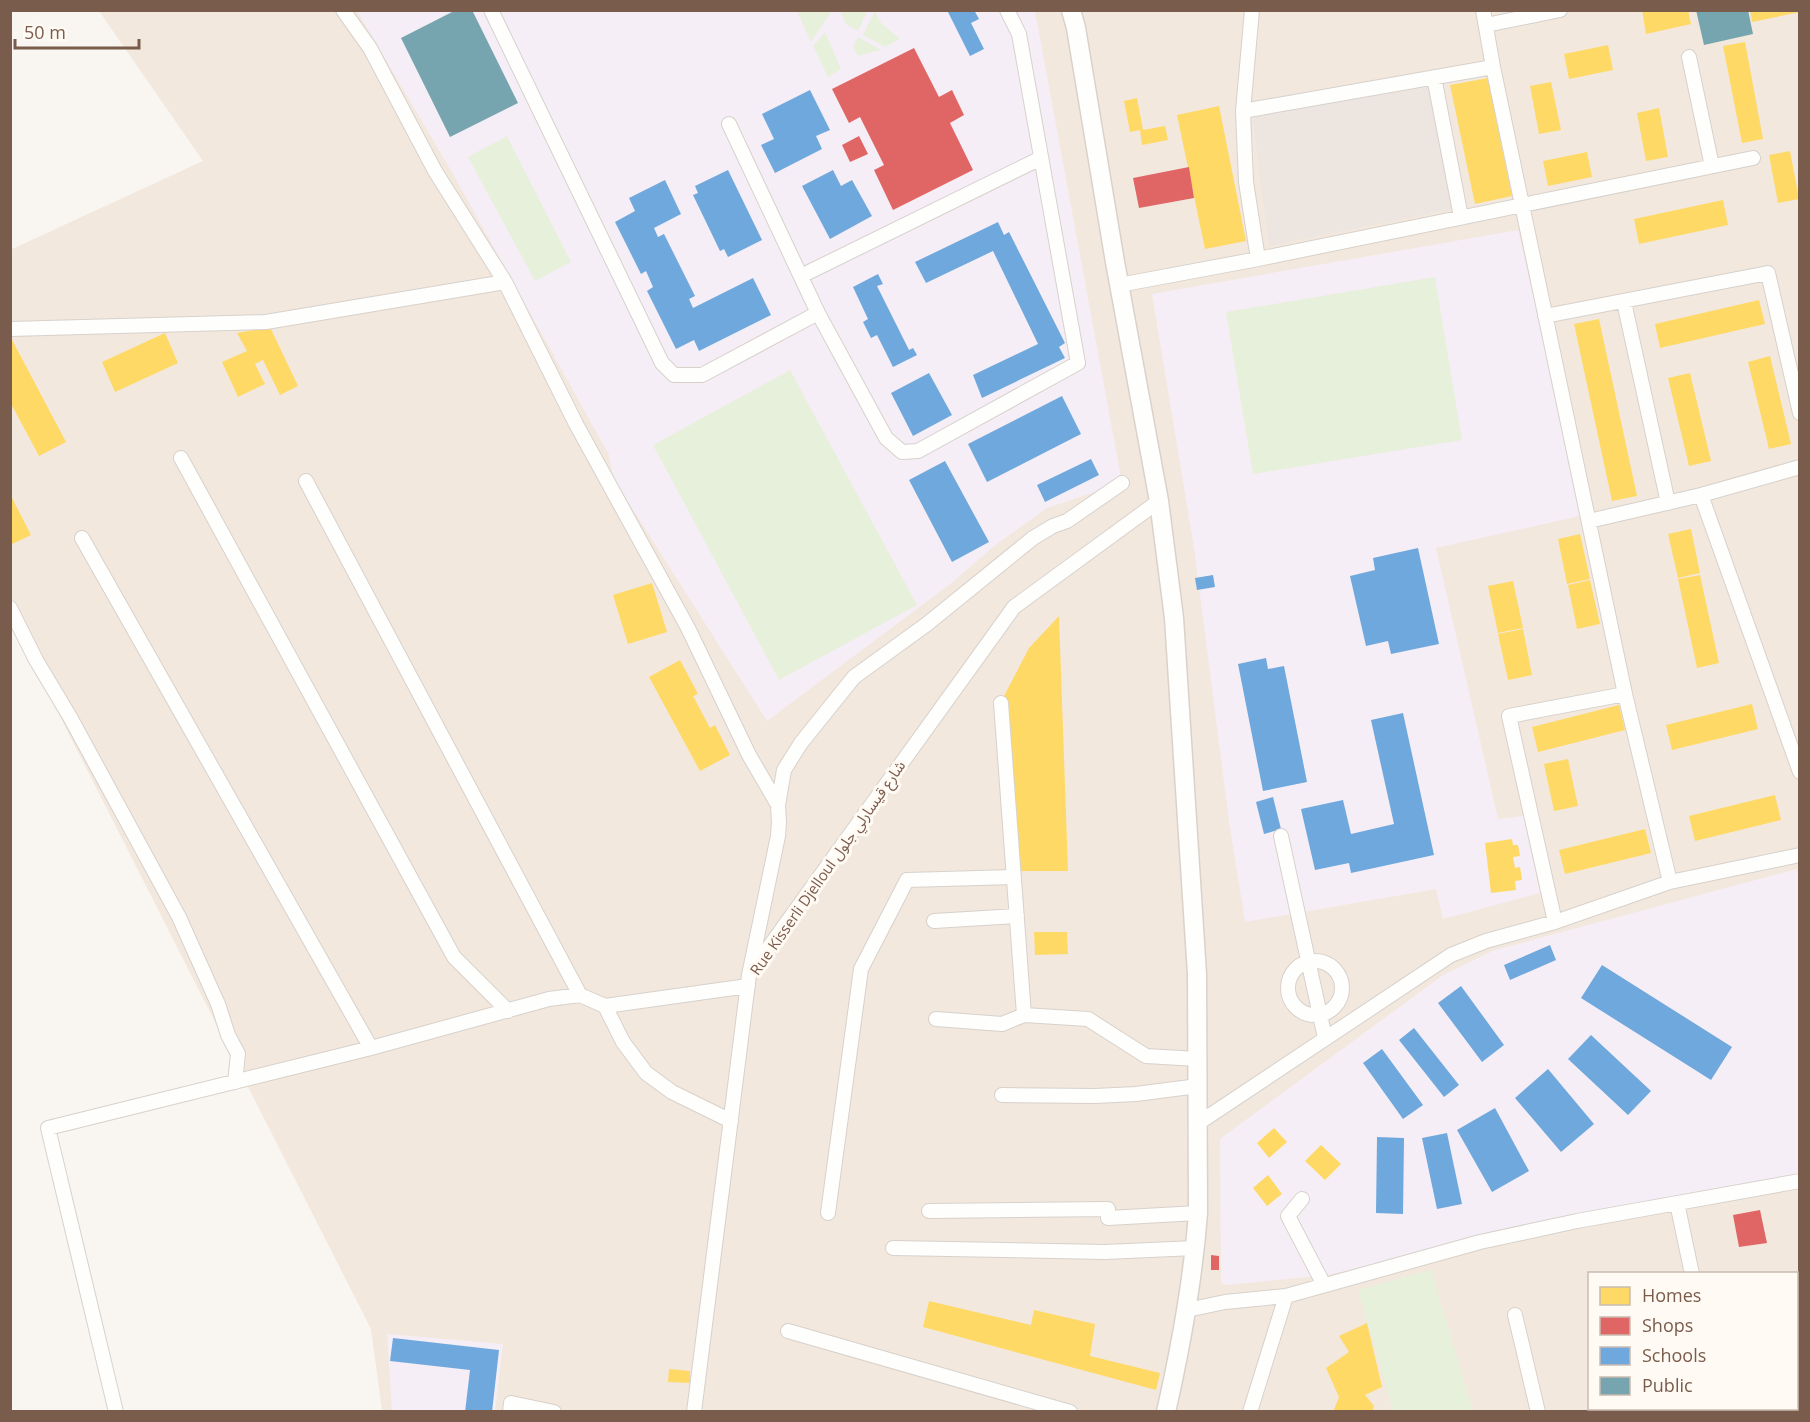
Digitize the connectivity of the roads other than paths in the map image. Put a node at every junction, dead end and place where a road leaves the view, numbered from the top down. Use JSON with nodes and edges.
{"nodes":[{"id":1,"x":343,"y":10,"type":"edge"},
{"id":2,"x":491,"y":10,"type":"edge"},
{"id":3,"x":1006,"y":10,"type":"edge"},
{"id":4,"x":1071,"y":10,"type":"edge"},
{"id":5,"x":1252,"y":10,"type":"edge"},
{"id":6,"x":1483,"y":10,"type":"edge"},
{"id":7,"x":1560,"y":10,"type":"edge"},
{"id":8,"x":1486,"y":25,"type":"junction"},
{"id":9,"x":1689,"y":57,"type":"dead end"},
{"id":10,"x":1493,"y":67,"type":"junction"},
{"id":11,"x":1434,"y":77,"type":"junction"},
{"id":12,"x":1243,"y":111,"type":"junction"},
{"id":13,"x":729,"y":124,"type":"dead end"},
{"id":14,"x":1041,"y":158,"type":"junction"},
{"id":15,"x":1753,"y":158,"type":"dead end"},
{"id":16,"x":1712,"y":166,"type":"junction"},
{"id":17,"x":1522,"y":204,"type":"junction"},
{"id":18,"x":1461,"y":218,"type":"junction"},
{"id":19,"x":1258,"y":259,"type":"junction"},
{"id":20,"x":801,"y":276,"type":"junction"},
{"id":21,"x":505,"y":282,"type":"junction"},
{"id":22,"x":1119,"y":285,"type":"junction"},
{"id":23,"x":1624,"y":302,"type":"junction"},
{"id":24,"x":818,"y":313,"type":"junction"},
{"id":25,"x":1545,"y":316,"type":"junction"},
{"id":26,"x":10,"y":329,"type":"edge"},
{"id":27,"x":1800,"y":413,"type":"edge"},
{"id":28,"x":181,"y":458,"type":"dead end"},
{"id":29,"x":1800,"y":467,"type":"edge"},
{"id":30,"x":306,"y":481,"type":"dead end"},
{"id":31,"x":1122,"y":483,"type":"dead end"},
{"id":32,"x":1701,"y":495,"type":"junction"},
{"id":33,"x":1159,"y":501,"type":"junction"},
{"id":34,"x":1668,"y":502,"type":"junction"},
{"id":35,"x":1589,"y":521,"type":"junction"},
{"id":36,"x":82,"y":538,"type":"dead end"},
{"id":37,"x":10,"y":608,"type":"edge"},
{"id":38,"x":1625,"y":694,"type":"junction"},
{"id":39,"x":1001,"y":703,"type":"dead end"},
{"id":40,"x":1800,"y":772,"type":"edge"},
{"id":41,"x":778,"y":805,"type":"junction"},
{"id":42,"x":1281,"y":836,"type":"dead end"},
{"id":43,"x":1800,"y":855,"type":"edge"},
{"id":44,"x":1014,"y":877,"type":"junction"},
{"id":45,"x":1670,"y":882,"type":"junction"},
{"id":46,"x":1017,"y":916,"type":"junction"},
{"id":47,"x":934,"y":921,"type":"dead end"},
{"id":48,"x":1555,"y":922,"type":"junction"},
{"id":49,"x":1308,"y":962,"type":"junction"},
{"id":50,"x":748,"y":981,"type":"junction"},
{"id":51,"x":580,"y":995,"type":"junction"},
{"id":52,"x":605,"y":1006,"type":"junction"},
{"id":53,"x":508,"y":1011,"type":"junction"},
{"id":54,"x":1024,"y":1015,"type":"junction"},
{"id":55,"x":1320,"y":1015,"type":"junction"},
{"id":56,"x":936,"y":1019,"type":"dead end"},
{"id":57,"x":1325,"y":1038,"type":"junction"},
{"id":58,"x":371,"y":1048,"type":"junction"},
{"id":59,"x":1198,"y":1059,"type":"junction"},
{"id":60,"x":235,"y":1082,"type":"junction"},
{"id":61,"x":1198,"y":1086,"type":"junction"},
{"id":62,"x":1002,"y":1095,"type":"dead end"},
{"id":63,"x":731,"y":1121,"type":"junction"},
{"id":64,"x":1197,"y":1124,"type":"junction"},
{"id":65,"x":1800,"y":1181,"type":"edge"},
{"id":66,"x":1302,"y":1199,"type":"dead end"},
{"id":67,"x":1677,"y":1203,"type":"junction"},
{"id":68,"x":929,"y":1211,"type":"dead end"},
{"id":69,"x":1198,"y":1213,"type":"junction"},
{"id":70,"x":828,"y":1214,"type":"dead end"},
{"id":71,"x":893,"y":1248,"type":"dead end"},
{"id":72,"x":1195,"y":1248,"type":"junction"},
{"id":73,"x":1692,"y":1272,"type":"edge"},
{"id":74,"x":1324,"y":1285,"type":"junction"},
{"id":75,"x":1286,"y":1296,"type":"junction"},
{"id":76,"x":1187,"y":1310,"type":"junction"},
{"id":77,"x":1515,"y":1315,"type":"dead end"},
{"id":78,"x":788,"y":1331,"type":"dead end"},
{"id":79,"x":116,"y":1412,"type":"edge"},
{"id":80,"x":510,"y":1412,"type":"edge"},
{"id":81,"x":554,"y":1412,"type":"edge"},
{"id":82,"x":694,"y":1412,"type":"edge"},
{"id":83,"x":1070,"y":1412,"type":"edge"},
{"id":84,"x":1166,"y":1412,"type":"edge"},
{"id":85,"x":1250,"y":1412,"type":"edge"},
{"id":86,"x":1538,"y":1412,"type":"edge"}],
"edges":[{"from":1,"to":21,"type":"street"},
{"from":2,"to":24,"type":"street"},
{"from":3,"to":14,"type":"street"},
{"from":4,"to":22,"type":"main road"},
{"from":5,"to":12,"type":"street"},
{"from":6,"to":8,"type":"street"},
{"from":7,"to":8,"type":"street"},
{"from":8,"to":10,"type":"street"},
{"from":9,"to":16,"type":"street"},
{"from":10,"to":11,"type":"street"},
{"from":10,"to":17,"type":"street"},
{"from":11,"to":12,"type":"street"},
{"from":11,"to":18,"type":"street"},
{"from":12,"to":19,"type":"street"},
{"from":13,"to":20,"type":"street"},
{"from":14,"to":20,"type":"street"},
{"from":14,"to":24,"type":"street"},
{"from":15,"to":16,"type":"street"},
{"from":16,"to":17,"type":"street"},
{"from":17,"to":18,"type":"street"},
{"from":17,"to":25,"type":"street"},
{"from":18,"to":19,"type":"street"},
{"from":19,"to":22,"type":"street"},
{"from":20,"to":24,"type":"street"},
{"from":21,"to":26,"type":"street"},
{"from":21,"to":41,"type":"street"},
{"from":22,"to":33,"type":"main road"},
{"from":23,"to":25,"type":"street"},
{"from":23,"to":27,"type":"street"},
{"from":23,"to":34,"type":"street"},
{"from":25,"to":35,"type":"street"},
{"from":28,"to":53,"type":"street"},
{"from":29,"to":32,"type":"street"},
{"from":30,"to":51,"type":"street"},
{"from":31,"to":41,"type":"street"},
{"from":32,"to":34,"type":"street"},
{"from":32,"to":40,"type":"street"},
{"from":33,"to":50,"type":"street","name":"Rue Kisserli Djelloul شارع قيسارلي جلول"},
{"from":33,"to":59,"type":"main road"},
{"from":34,"to":35,"type":"street"},
{"from":35,"to":38,"type":"street"},
{"from":36,"to":58,"type":"street"},
{"from":37,"to":60,"type":"street"},
{"from":38,"to":45,"type":"street"},
{"from":38,"to":48,"type":"street"},
{"from":39,"to":44,"type":"street"},
{"from":41,"to":50,"type":"street"},
{"from":42,"to":49,"type":"street"},
{"from":43,"to":45,"type":"street"},
{"from":44,"to":46,"type":"street"},
{"from":44,"to":70,"type":"street"},
{"from":45,"to":48,"type":"street"},
{"from":46,"to":47,"type":"street"},
{"from":46,"to":54,"type":"street"},
{"from":48,"to":57,"type":"street"},
{"from":49,"to":55,"type":"street"},
{"from":49,"to":55,"type":"street"},
{"from":49,"to":55,"type":"street"},
{"from":50,"to":52,"type":"street"},
{"from":50,"to":63,"type":"street","name":"Rue Kisserli Djelloul شارع قيسارلي جلول"},
{"from":51,"to":52,"type":"street"},
{"from":51,"to":53,"type":"street"},
{"from":52,"to":63,"type":"street"},
{"from":53,"to":58,"type":"street"},
{"from":54,"to":56,"type":"street"},
{"from":54,"to":59,"type":"street"},
{"from":55,"to":57,"type":"street"},
{"from":57,"to":64,"type":"street"},
{"from":58,"to":60,"type":"street"},
{"from":59,"to":61,"type":"main road"},
{"from":60,"to":79,"type":"street"},
{"from":61,"to":62,"type":"street"},
{"from":61,"to":64,"type":"main road"},
{"from":63,"to":82,"type":"street","name":"Rue Kisserli Djelloul شارع قيسارلي جلول"},
{"from":64,"to":69,"type":"main road"},
{"from":65,"to":67,"type":"street"},
{"from":66,"to":74,"type":"street"},
{"from":67,"to":73,"type":"street"},
{"from":67,"to":74,"type":"street"},
{"from":68,"to":69,"type":"street"},
{"from":69,"to":72,"type":"main road"},
{"from":71,"to":72,"type":"street"},
{"from":72,"to":76,"type":"main road"},
{"from":74,"to":75,"type":"street"},
{"from":75,"to":76,"type":"street"},
{"from":75,"to":85,"type":"street"},
{"from":76,"to":84,"type":"main road"},
{"from":77,"to":86,"type":"street"},
{"from":78,"to":83,"type":"street"},
{"from":80,"to":81,"type":"street"}]}
